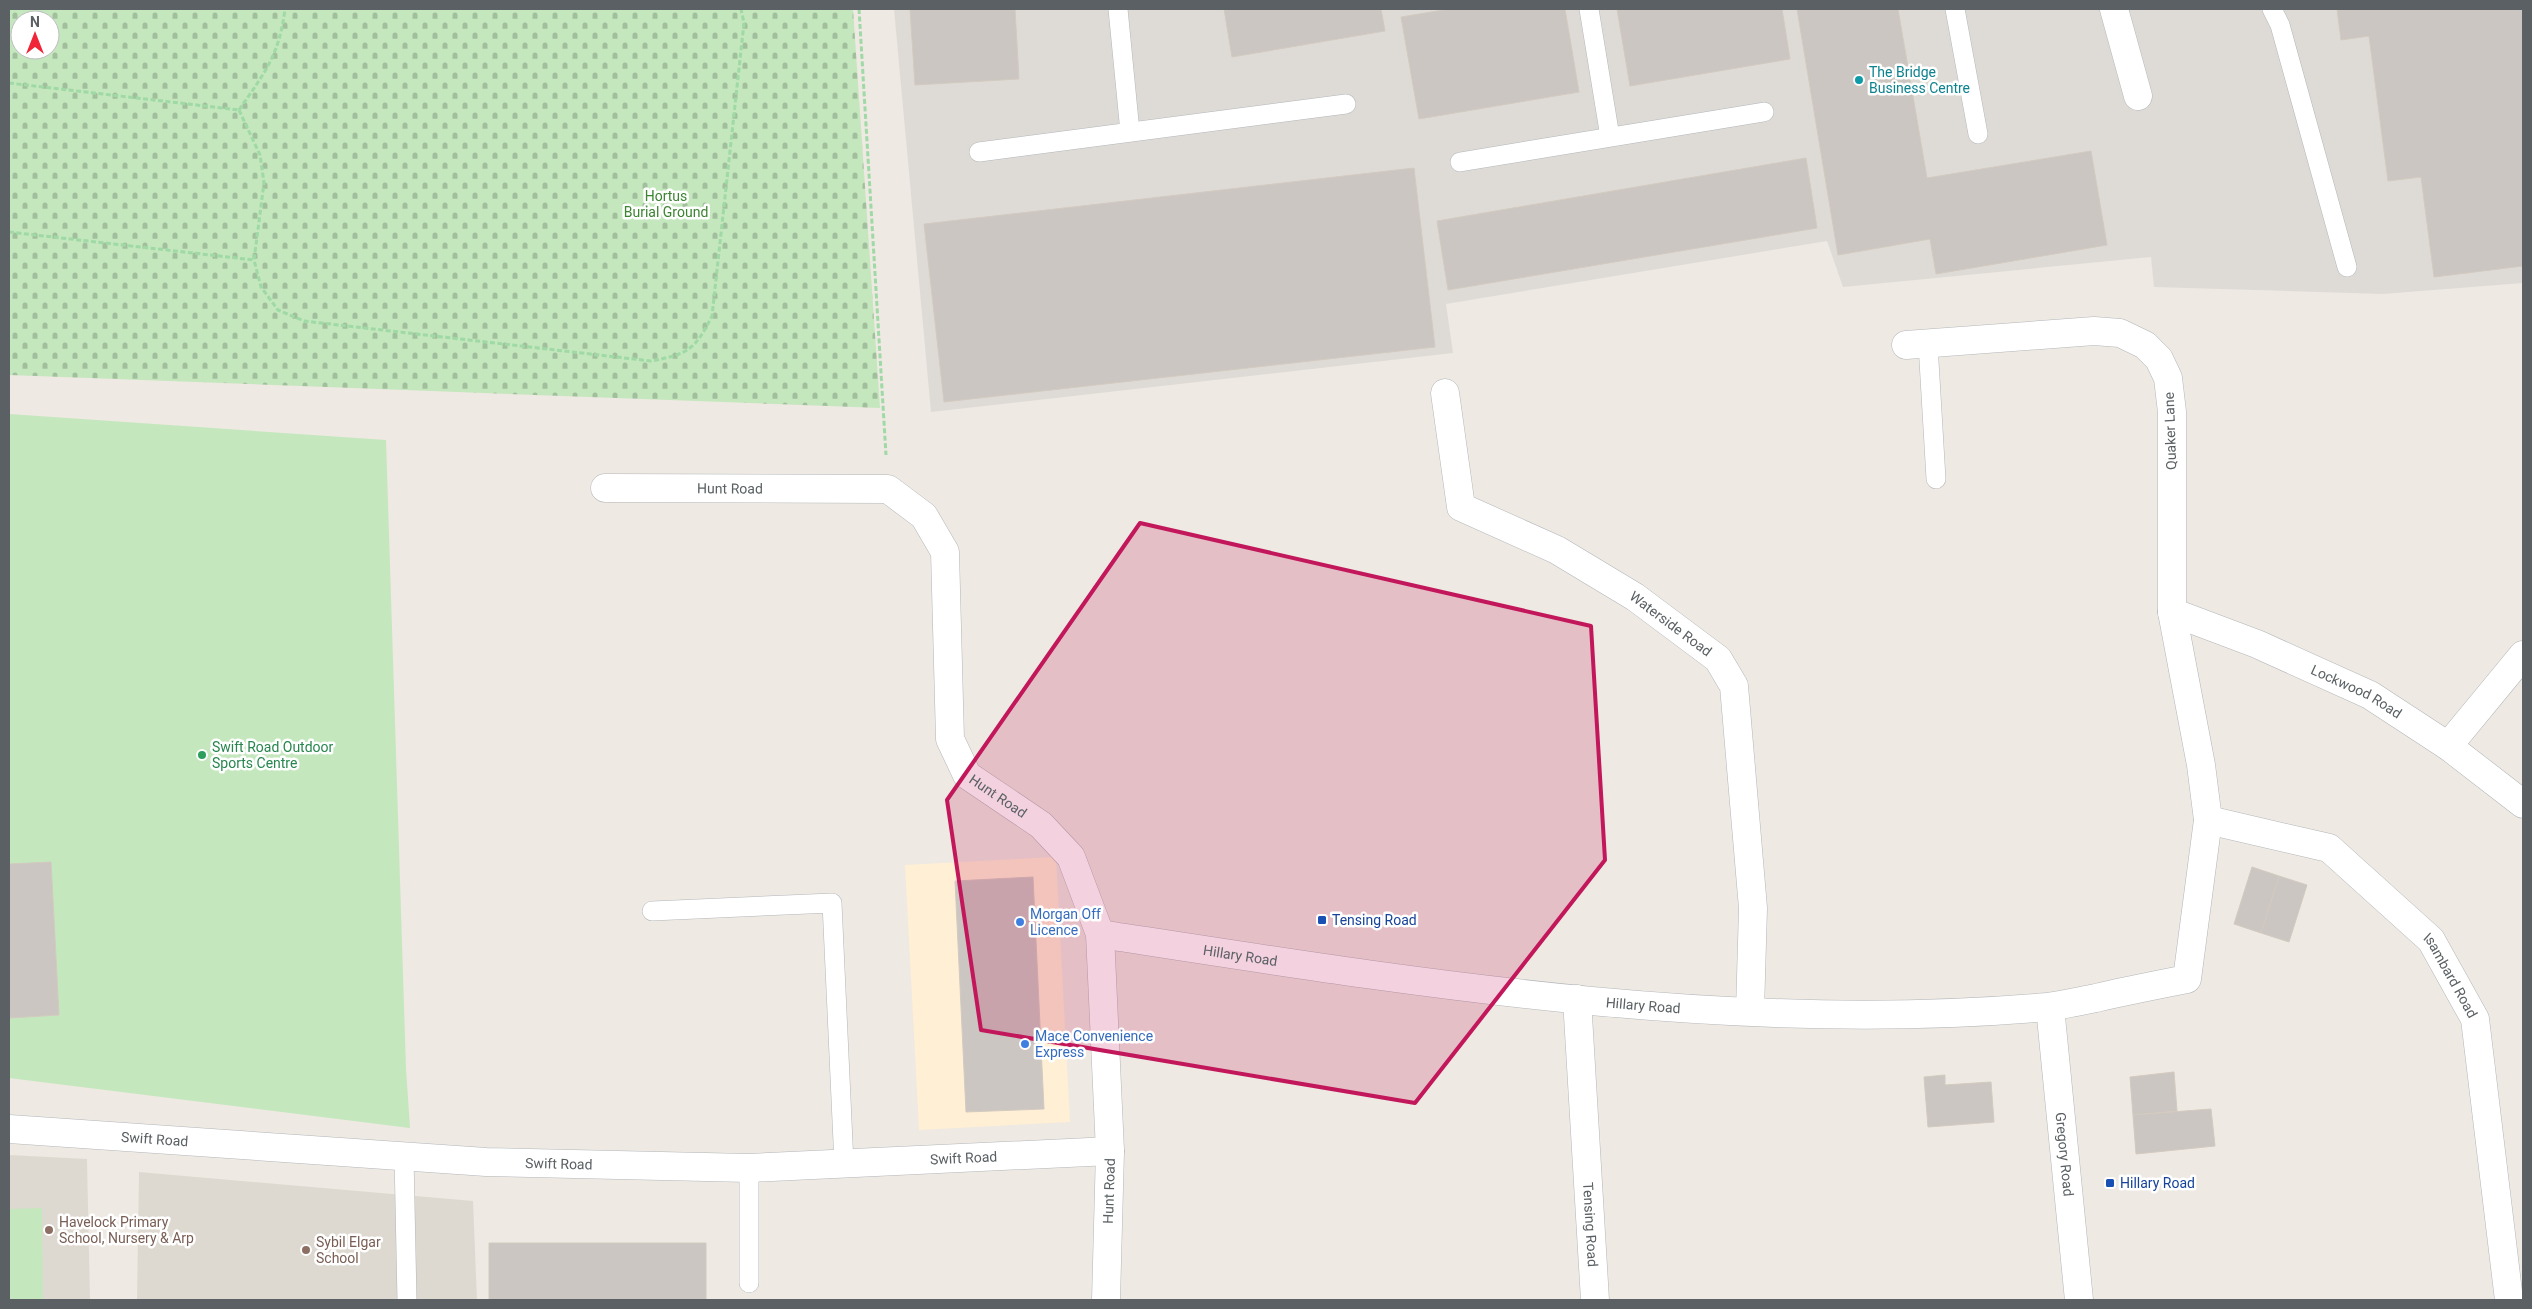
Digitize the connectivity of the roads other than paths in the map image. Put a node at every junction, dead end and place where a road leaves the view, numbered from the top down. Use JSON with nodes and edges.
{"nodes":[{"id":1,"x":1118,"y":9,"type":"edge"},
{"id":2,"x":1589,"y":9,"type":"edge"},
{"id":3,"x":1955,"y":9,"type":"edge"},
{"id":4,"x":2114,"y":9,"type":"edge"},
{"id":5,"x":2272,"y":9,"type":"edge"},
{"id":6,"x":2138,"y":96,"type":"dead end"},
{"id":7,"x":1346,"y":104,"type":"dead end"},
{"id":8,"x":1764,"y":112,"type":"dead end"},
{"id":9,"x":1130,"y":132,"type":"junction"},
{"id":10,"x":1978,"y":134,"type":"dead end"},
{"id":11,"x":1610,"y":137,"type":"junction"},
{"id":12,"x":979,"y":152,"type":"dead end"},
{"id":13,"x":1460,"y":162,"type":"dead end"},
{"id":14,"x":2347,"y":267,"type":"dead end"},
{"id":15,"x":1917,"y":344,"type":"joint"},
{"id":16,"x":1445,"y":393,"type":"dead end"},
{"id":17,"x":1936,"y":479,"type":"dead end"},
{"id":18,"x":605,"y":488,"type":"dead end"},
{"id":19,"x":2172,"y":612,"type":"junction"},
{"id":20,"x":2523,"y":655,"type":"edge"},
{"id":21,"x":2448,"y":746,"type":"junction"},
{"id":22,"x":2523,"y":804,"type":"edge"},
{"id":23,"x":2208,"y":820,"type":"junction"},
{"id":24,"x":652,"y":911,"type":"dead end"},
{"id":25,"x":1100,"y":934,"type":"junction"},
{"id":26,"x":2188,"y":979,"type":"joint"},
{"id":27,"x":1577,"y":999,"type":"junction"},
{"id":28,"x":2050,"y":1007,"type":"junction"},
{"id":29,"x":1750,"y":1012,"type":"junction"},
{"id":30,"x":9,"y":1130,"type":"edge"},
{"id":31,"x":1110,"y":1151,"type":"junction"},
{"id":32,"x":404,"y":1156,"type":"junction"},
{"id":33,"x":844,"y":1164,"type":"junction"},
{"id":34,"x":750,"y":1168,"type":"junction"},
{"id":35,"x":750,"y":1283,"type":"dead end"},
{"id":36,"x":407,"y":1300,"type":"edge"},
{"id":37,"x":1106,"y":1300,"type":"edge"},
{"id":38,"x":1595,"y":1300,"type":"edge"},
{"id":39,"x":2079,"y":1300,"type":"edge"},
{"id":40,"x":2509,"y":1300,"type":"edge"}],
"edges":[{"from":1,"to":9,"type":"lane"},
{"from":2,"to":11,"type":"lane"},
{"from":3,"to":10,"type":"lane"},
{"from":4,"to":6,"type":"street"},
{"from":5,"to":14,"type":"lane"},
{"from":7,"to":9,"type":"lane"},
{"from":8,"to":11,"type":"lane"},
{"from":9,"to":12,"type":"lane"},
{"from":11,"to":13,"type":"lane"},
{"from":15,"to":17,"type":"lane"},
{"from":15,"to":19,"type":"street","name":"Quaker Lane"},
{"from":16,"to":29,"type":"street","name":"Waterside Road"},
{"from":18,"to":25,"type":"street","name":"Hunt Road"},
{"from":19,"to":21,"type":"street","name":"Lockwood Road"},
{"from":19,"to":23,"type":"street","name":"Quaker Lane"},
{"from":20,"to":21,"type":"street"},
{"from":21,"to":22,"type":"street","name":"Lockwood Road"},
{"from":23,"to":26,"type":"street","name":"Quaker Lane"},
{"from":23,"to":40,"type":"street","name":"Isambard Road"},
{"from":24,"to":33,"type":"lane"},
{"from":25,"to":27,"type":"street","name":"Hillary Road"},
{"from":25,"to":31,"type":"street","name":"Hunt Road"},
{"from":26,"to":28,"type":"street","name":"Hillary Road"},
{"from":27,"to":29,"type":"street","name":"Hillary Road"},
{"from":27,"to":38,"type":"street","name":"Tensing Road"},
{"from":28,"to":29,"type":"street","name":"Hillary Road"},
{"from":28,"to":39,"type":"street","name":"Gregory Road"},
{"from":30,"to":32,"type":"street","name":"Swift Road"},
{"from":31,"to":33,"type":"street","name":"Swift Road"},
{"from":31,"to":37,"type":"street","name":"Hunt Road"},
{"from":32,"to":34,"type":"street","name":"Swift Road"},
{"from":32,"to":36,"type":"lane"},
{"from":33,"to":34,"type":"street","name":"Swift Road"},
{"from":34,"to":35,"type":"lane"}]}
